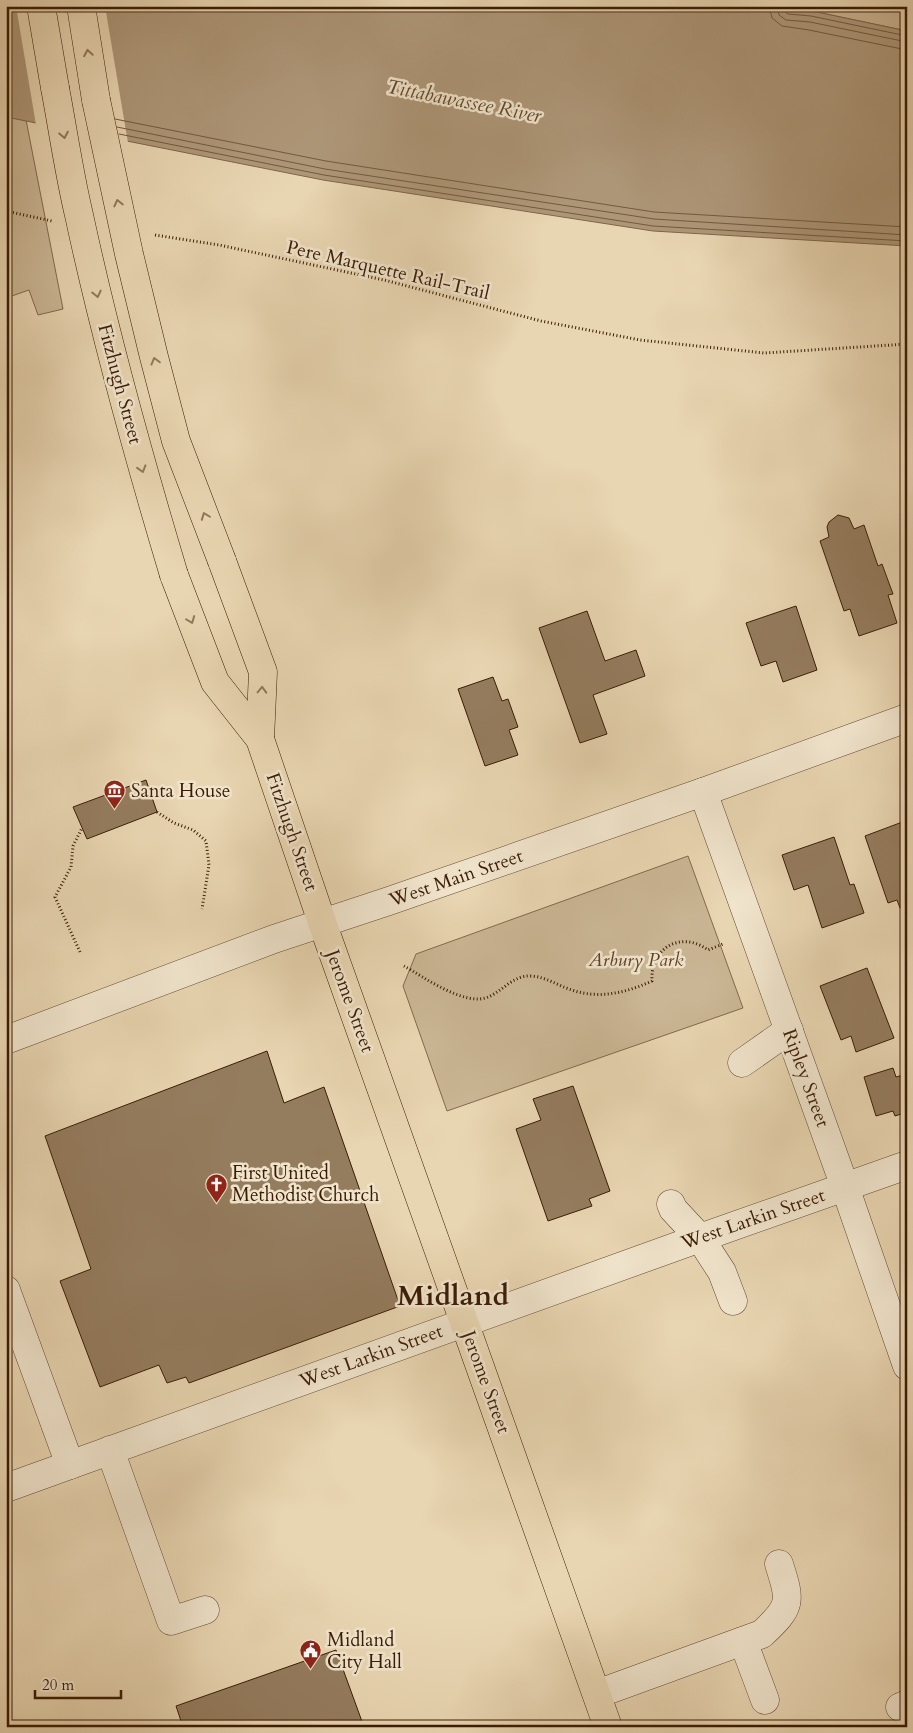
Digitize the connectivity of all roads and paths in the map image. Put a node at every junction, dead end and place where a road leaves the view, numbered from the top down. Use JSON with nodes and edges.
{"nodes":[{"id":1,"x":41,"y":6,"type":"edge"},
{"id":2,"x":81,"y":6,"type":"edge"},
{"id":3,"x":6,"y":211,"type":"edge"},
{"id":4,"x":54,"y":221,"type":"dead end"},
{"id":5,"x":150,"y":235,"type":"dead end"},
{"id":6,"x":907,"y":344,"type":"edge"},
{"id":7,"x":907,"y":718,"type":"edge"},
{"id":8,"x":260,"y":739,"type":"junction"},
{"id":9,"x":703,"y":792,"type":"junction"},
{"id":10,"x":157,"y":812,"type":"dead end"},
{"id":11,"x":82,"y":828,"type":"dead end"},
{"id":12,"x":202,"y":909,"type":"dead end"},
{"id":13,"x":323,"y":924,"type":"junction"},
{"id":14,"x":722,"y":944,"type":"dead end"},
{"id":15,"x":80,"y":952,"type":"dead end"},
{"id":16,"x":404,"y":966,"type":"dead end"},
{"id":17,"x":789,"y":1030,"type":"junction"},
{"id":18,"x":6,"y":1040,"type":"edge"},
{"id":19,"x":742,"y":1063,"type":"dead end"},
{"id":20,"x":907,"y":1165,"type":"edge"},
{"id":21,"x":845,"y":1187,"type":"junction"},
{"id":22,"x":671,"y":1204,"type":"dead end"},
{"id":23,"x":700,"y":1238,"type":"junction"},
{"id":24,"x":6,"y":1290,"type":"edge"},
{"id":25,"x":733,"y":1301,"type":"dead end"},
{"id":26,"x":464,"y":1322,"type":"junction"},
{"id":27,"x":907,"y":1366,"type":"edge"},
{"id":28,"x":110,"y":1450,"type":"junction"},
{"id":29,"x":70,"y":1465,"type":"junction"},
{"id":30,"x":6,"y":1488,"type":"edge"},
{"id":31,"x":779,"y":1564,"type":"dead end"},
{"id":32,"x":204,"y":1610,"type":"dead end"},
{"id":33,"x":743,"y":1641,"type":"junction"},
{"id":34,"x":597,"y":1694,"type":"junction"},
{"id":35,"x":765,"y":1700,"type":"dead end"},
{"id":36,"x":608,"y":1727,"type":"edge"}],
"edges":[{"from":1,"to":8,"type":"highway","name":"Fitzhugh Street","one_way":true,"bridge":true},
{"from":8,"to":2,"type":"highway","name":"Fitzhugh Street","one_way":true,"bridge":true},
{"from":3,"to":4,"type":"path"},
{"from":5,"to":6,"type":"path","name":"Pere Marquette Rail-Trail"},
{"from":7,"to":9,"type":"street","name":"West Main Street"},
{"from":8,"to":13,"type":"highway","name":"Fitzhugh Street"},
{"from":9,"to":13,"type":"street","name":"West Main Street"},
{"from":9,"to":17,"type":"street","name":"Ripley Street"},
{"from":10,"to":12,"type":"path"},
{"from":11,"to":15,"type":"path"},
{"from":13,"to":18,"type":"street","name":"West Main Street"},
{"from":13,"to":26,"type":"highway","name":"Jerome Street"},
{"from":14,"to":16,"type":"path"},
{"from":17,"to":19,"type":"street"},
{"from":17,"to":21,"type":"street","name":"Ripley Street"},
{"from":20,"to":21,"type":"street","name":"West Larkin Street"},
{"from":21,"to":23,"type":"street","name":"West Larkin Street"},
{"from":21,"to":27,"type":"street","name":"Ripley Street"},
{"from":22,"to":23,"type":"street"},
{"from":23,"to":25,"type":"street"},
{"from":23,"to":26,"type":"street","name":"West Larkin Street"},
{"from":24,"to":29,"type":"street"},
{"from":26,"to":28,"type":"street","name":"West Larkin Street"},
{"from":26,"to":34,"type":"highway","name":"Jerome Street"},
{"from":28,"to":29,"type":"street","name":"West Larkin Street"},
{"from":28,"to":32,"type":"street"},
{"from":29,"to":30,"type":"street","name":"West Larkin Street"},
{"from":31,"to":33,"type":"street"},
{"from":33,"to":34,"type":"street"},
{"from":33,"to":35,"type":"street"},
{"from":34,"to":36,"type":"highway","name":"Jerome Street"}]}
